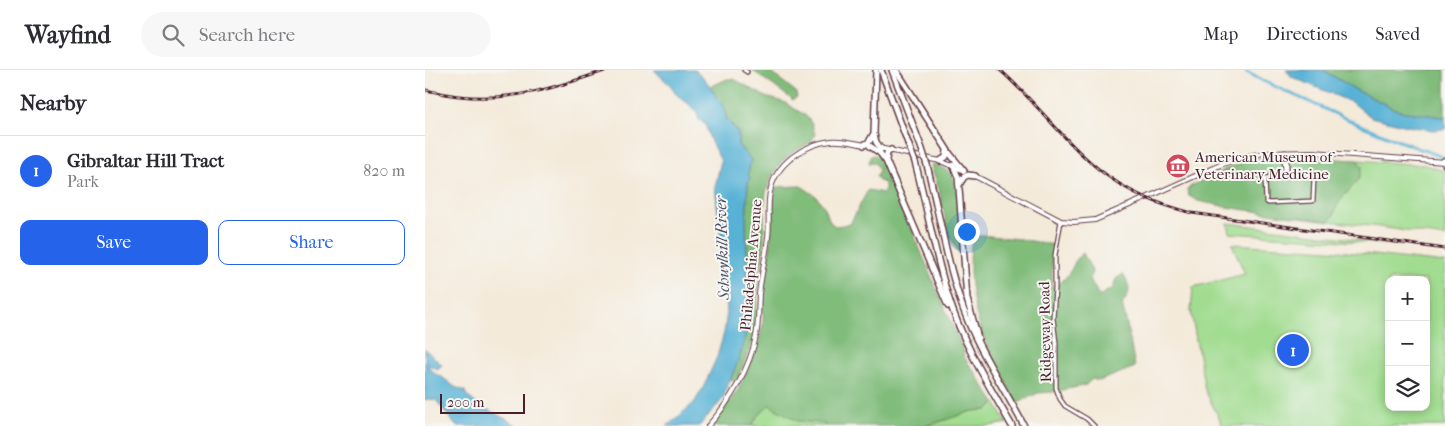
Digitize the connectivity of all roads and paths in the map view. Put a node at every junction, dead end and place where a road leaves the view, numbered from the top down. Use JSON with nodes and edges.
{"nodes":[{"id":1,"x":876,"y":70,"type":"edge"},
{"id":2,"x":881,"y":70,"type":"edge"},
{"id":3,"x":894,"y":70,"type":"edge"},
{"id":4,"x":874,"y":134,"type":"junction"},
{"id":5,"x":867,"y":146,"type":"junction"},
{"id":6,"x":881,"y":148,"type":"junction"},
{"id":7,"x":891,"y":150,"type":"junction"},
{"id":8,"x":947,"y":150,"type":"junction"},
{"id":9,"x":1285,"y":154,"type":"junction"},
{"id":10,"x":885,"y":160,"type":"junction"},
{"id":11,"x":1444,"y":160,"type":"edge"},
{"id":12,"x":939,"y":161,"type":"junction"},
{"id":13,"x":953,"y":165,"type":"junction"},
{"id":14,"x":1445,"y":166,"type":"edge"},
{"id":15,"x":964,"y":171,"type":"junction"},
{"id":16,"x":1285,"y":172,"type":"junction"},
{"id":17,"x":975,"y":176,"type":"junction"},
{"id":18,"x":959,"y":185,"type":"junction"},
{"id":19,"x":1061,"y":221,"type":"junction"},
{"id":20,"x":994,"y":372,"type":"junction"},
{"id":21,"x":984,"y":378,"type":"junction"},
{"id":22,"x":708,"y":426,"type":"edge"},
{"id":23,"x":1012,"y":426,"type":"edge"},
{"id":24,"x":1024,"y":426,"type":"edge"},
{"id":25,"x":1094,"y":426,"type":"edge"}],
"edges":[{"from":1,"to":4,"type":"highway"},
{"from":2,"to":21,"type":"highway","bridge":true},
{"from":3,"to":8,"type":"highway"},
{"from":3,"to":20,"type":"highway","bridge":true},
{"from":4,"to":5,"type":"highway"},
{"from":4,"to":6,"type":"highway"},
{"from":5,"to":6,"type":"main road","name":"Philadelphia Avenue"},
{"from":5,"to":10,"type":"highway"},
{"from":5,"to":22,"type":"main road","name":"Philadelphia Avenue"},
{"from":6,"to":7,"type":"main road","name":"Philadelphia Avenue"},
{"from":7,"to":10,"type":"highway"},
{"from":7,"to":12,"type":"main road","name":"Philadelphia Avenue"},
{"from":8,"to":12,"type":"highway"},
{"from":8,"to":15,"type":"highway"},
{"from":9,"to":11,"type":"main road","name":"Philadelphia Avenue"},
{"from":9,"to":16,"type":"street"},
{"from":9,"to":19,"type":"main road","name":"Philadelphia Avenue"},
{"from":10,"to":21,"type":"highway"},
{"from":11,"to":14,"type":"street"},
{"from":12,"to":13,"type":"main road","name":"Philadelphia Avenue"},
{"from":13,"to":15,"type":"main road","name":"Philadelphia Avenue"},
{"from":13,"to":18,"type":"highway"},
{"from":15,"to":17,"type":"main road","name":"Philadelphia Avenue"},
{"from":16,"to":16,"type":"street"},
{"from":17,"to":18,"type":"highway"},
{"from":17,"to":19,"type":"main road","name":"Philadelphia Avenue"},
{"from":18,"to":20,"type":"highway"},
{"from":19,"to":25,"type":"street","name":"Ridgeway Road"},
{"from":20,"to":24,"type":"highway"},
{"from":21,"to":23,"type":"highway"}]}
